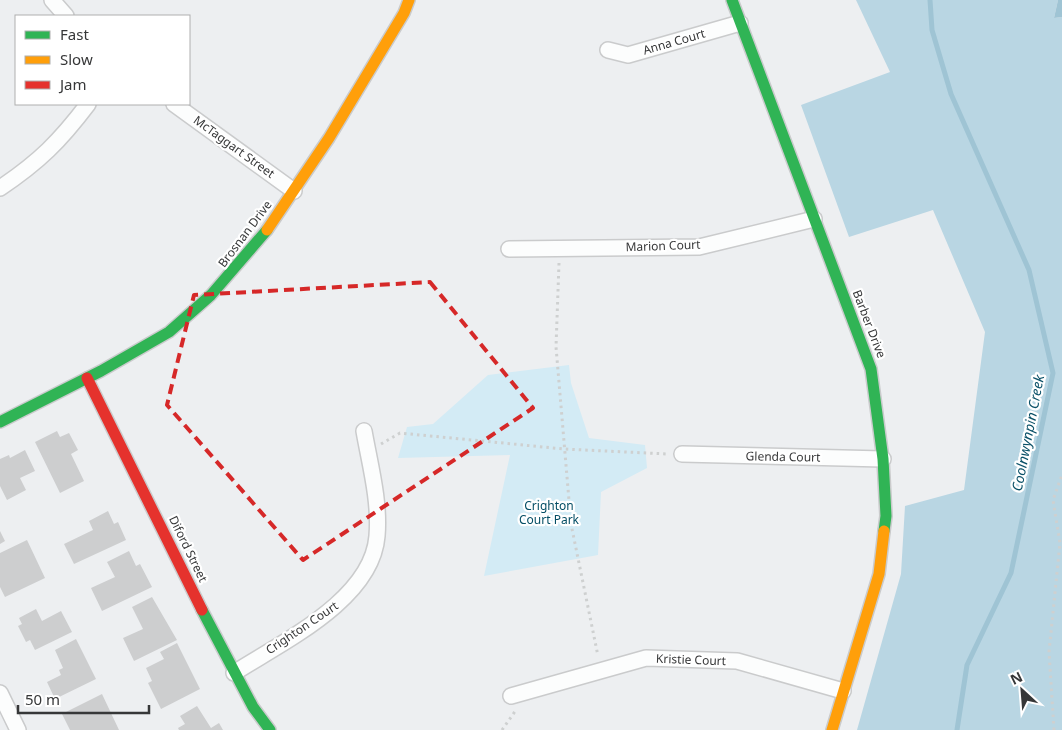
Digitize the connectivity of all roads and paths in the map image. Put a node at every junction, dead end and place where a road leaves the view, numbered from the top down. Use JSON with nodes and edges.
{"nodes":[{"id":1,"x":52,"y":0,"type":"edge"},
{"id":2,"x":409,"y":0,"type":"edge"},
{"id":3,"x":732,"y":0,"type":"edge"},
{"id":4,"x":65,"y":15,"type":"edge"},
{"id":5,"x":740,"y":23,"type":"junction"},
{"id":6,"x":608,"y":50,"type":"dead end"},
{"id":7,"x":87,"y":105,"type":"edge"},
{"id":8,"x":175,"y":105,"type":"edge"},
{"id":9,"x":0,"y":188,"type":"edge"},
{"id":10,"x":294,"y":191,"type":"junction"},
{"id":11,"x":814,"y":219,"type":"junction"},
{"id":12,"x":509,"y":248,"type":"dead end"},
{"id":13,"x":559,"y":248,"type":"junction"},
{"id":14,"x":87,"y":378,"type":"junction"},
{"id":15,"x":0,"y":422,"type":"edge"},
{"id":16,"x":364,"y":431,"type":"dead end"},
{"id":17,"x":564,"y":450,"type":"junction"},
{"id":18,"x":367,"y":452,"type":"junction"},
{"id":19,"x":682,"y":454,"type":"joint"},
{"id":20,"x":884,"y":459,"type":"junction"},
{"id":21,"x":1062,"y":475,"type":"edge"},
{"id":22,"x":602,"y":671,"type":"junction"},
{"id":23,"x":234,"y":673,"type":"junction"},
{"id":24,"x":843,"y":691,"type":"junction"},
{"id":25,"x":511,"y":696,"type":"dead end"},
{"id":26,"x":1,"y":698,"type":"edge"},
{"id":27,"x":18,"y":730,"type":"edge"},
{"id":28,"x":270,"y":730,"type":"edge"},
{"id":29,"x":832,"y":730,"type":"edge"},
{"id":30,"x":1054,"y":730,"type":"edge"}],
"edges":[{"from":1,"to":4,"type":"street"},
{"from":2,"to":10,"type":"street","name":"Brosnan Drive"},
{"from":3,"to":5,"type":"street","name":"Barber Drive"},
{"from":5,"to":6,"type":"street","name":"Anna Court"},
{"from":5,"to":11,"type":"street","name":"Barber Drive"},
{"from":7,"to":9,"type":"street"},
{"from":8,"to":10,"type":"street","name":"McTaggart Street"},
{"from":10,"to":14,"type":"street","name":"Brosnan Drive"},
{"from":11,"to":13,"type":"street","name":"Marion Court"},
{"from":11,"to":20,"type":"street","name":"Barber Drive"},
{"from":12,"to":13,"type":"street","name":"Marion Court"},
{"from":13,"to":17,"type":"path"},
{"from":14,"to":15,"type":"street","name":"Brosnan Drive"},
{"from":14,"to":23,"type":"street","name":"Diford Street"},
{"from":16,"to":18,"type":"street","name":"Crighton Court"},
{"from":17,"to":18,"type":"path"},
{"from":17,"to":19,"type":"path"},
{"from":17,"to":22,"type":"path"},
{"from":18,"to":23,"type":"street","name":"Crighton Court"},
{"from":19,"to":20,"type":"street","name":"Glenda Court"},
{"from":20,"to":24,"type":"street","name":"Barber Drive"},
{"from":21,"to":30,"type":"path"},
{"from":22,"to":24,"type":"street","name":"Kristie Court"},
{"from":22,"to":25,"type":"street","name":"Kristie Court"},
{"from":23,"to":28,"type":"street","name":"Diford Street"},
{"from":24,"to":29,"type":"street","name":"Barber Drive"},
{"from":26,"to":27,"type":"street"}]}
